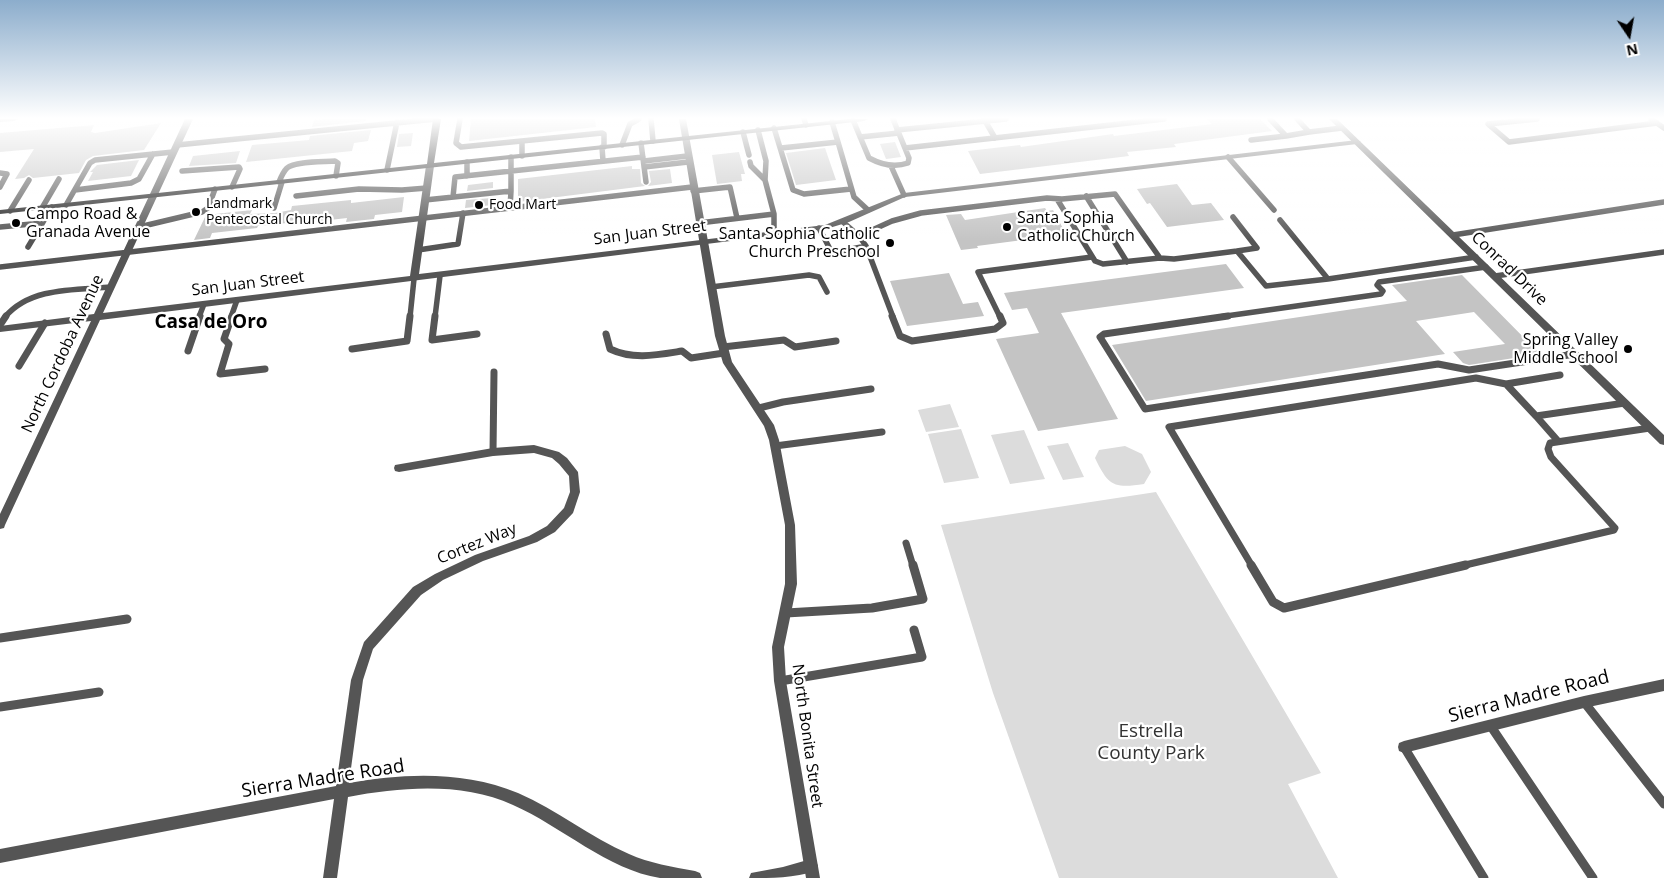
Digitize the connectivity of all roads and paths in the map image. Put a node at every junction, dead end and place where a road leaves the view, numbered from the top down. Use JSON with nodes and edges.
{"nodes":[{"id":1,"x":688,"y":159,"type":"edge"},
{"id":2,"x":95,"y":160,"type":"edge"},
{"id":3,"x":150,"y":160,"type":"edge"},
{"id":4,"x":170,"y":160,"type":"edge"},
{"id":5,"x":389,"y":160,"type":"edge"},
{"id":6,"x":431,"y":160,"type":"edge"},
{"id":7,"x":485,"y":160,"type":"edge"},
{"id":8,"x":511,"y":160,"type":"edge"},
{"id":9,"x":667,"y":160,"type":"edge"},
{"id":10,"x":766,"y":160,"type":"edge"},
{"id":11,"x":784,"y":160,"type":"edge"},
{"id":12,"x":843,"y":160,"type":"edge"},
{"id":13,"x":873,"y":160,"type":"edge"},
{"id":14,"x":881,"y":160,"type":"edge"},
{"id":15,"x":905,"y":160,"type":"edge"},
{"id":16,"x":909,"y":160,"type":"edge"},
{"id":17,"x":1203,"y":160,"type":"edge"},
{"id":18,"x":1231,"y":160,"type":"edge"},
{"id":19,"x":1376,"y":160,"type":"edge"},
{"id":20,"x":603,"y":161,"type":"joint"},
{"id":21,"x":644,"y":161,"type":"junction"},
{"id":22,"x":468,"y":162,"type":"junction"},
{"id":23,"x":750,"y":162,"type":"dead end"},
{"id":24,"x":430,"y":166,"type":"junction"},
{"id":25,"x":891,"y":166,"type":"junction"},
{"id":26,"x":387,"y":170,"type":"junction"},
{"id":27,"x":182,"y":171,"type":"dead end"},
{"id":28,"x":510,"y":171,"type":"junction"},
{"id":29,"x":0,"y":173,"type":"edge"},
{"id":30,"x":336,"y":176,"type":"junction"},
{"id":31,"x":467,"y":176,"type":"junction"},
{"id":32,"x":59,"y":179,"type":"dead end"},
{"id":33,"x":29,"y":180,"type":"dead end"},
{"id":34,"x":764,"y":180,"type":"junction"},
{"id":35,"x":280,"y":182,"type":"junction"},
{"id":36,"x":646,"y":182,"type":"dead end"},
{"id":37,"x":0,"y":186,"type":"edge"},
{"id":38,"x":232,"y":187,"type":"junction"},
{"id":39,"x":427,"y":188,"type":"junction"},
{"id":40,"x":692,"y":188,"type":"junction"},
{"id":41,"x":215,"y":189,"type":"junction"},
{"id":42,"x":851,"y":189,"type":"junction"},
{"id":43,"x":75,"y":190,"type":"junction"},
{"id":44,"x":510,"y":191,"type":"junction"},
{"id":45,"x":904,"y":195,"type":"junction"},
{"id":46,"x":153,"y":196,"type":"junction"},
{"id":47,"x":296,"y":196,"type":"dead end"},
{"id":48,"x":1086,"y":196,"type":"junction"},
{"id":49,"x":454,"y":197,"type":"junction"},
{"id":50,"x":1057,"y":199,"type":"junction"},
{"id":51,"x":425,"y":200,"type":"junction"},
{"id":52,"x":1664,"y":202,"type":"edge"},
{"id":53,"x":66,"y":205,"type":"junction"},
{"id":54,"x":52,"y":207,"type":"junction"},
{"id":55,"x":42,"y":208,"type":"junction"},
{"id":56,"x":274,"y":208,"type":"dead end"},
{"id":57,"x":510,"y":208,"type":"junction"},
{"id":58,"x":868,"y":210,"type":"junction"},
{"id":59,"x":1274,"y":210,"type":"dead end"},
{"id":60,"x":10,"y":211,"type":"junction"},
{"id":61,"x":0,"y":212,"type":"edge"},
{"id":62,"x":463,"y":213,"type":"junction"},
{"id":63,"x":774,"y":214,"type":"junction"},
{"id":64,"x":1233,"y":217,"type":"dead end"},
{"id":65,"x":423,"y":218,"type":"junction"},
{"id":66,"x":737,"y":218,"type":"junction"},
{"id":67,"x":1280,"y":220,"type":"dead end"},
{"id":68,"x":42,"y":222,"type":"junction"},
{"id":69,"x":843,"y":222,"type":"junction"},
{"id":70,"x":699,"y":223,"type":"junction"},
{"id":71,"x":0,"y":227,"type":"edge"},
{"id":72,"x":139,"y":227,"type":"junction"},
{"id":73,"x":819,"y":228,"type":"junction"},
{"id":74,"x":774,"y":233,"type":"junction"},
{"id":75,"x":1453,"y":235,"type":"junction"},
{"id":76,"x":858,"y":236,"type":"junction"},
{"id":77,"x":703,"y":242,"type":"junction"},
{"id":78,"x":866,"y":246,"type":"junction"},
{"id":79,"x":28,"y":247,"type":"dead end"},
{"id":80,"x":418,"y":250,"type":"junction"},
{"id":81,"x":1238,"y":251,"type":"junction"},
{"id":82,"x":127,"y":252,"type":"junction"},
{"id":83,"x":1664,"y":252,"type":"edge"},
{"id":84,"x":1092,"y":257,"type":"junction"},
{"id":85,"x":1160,"y":258,"type":"junction"},
{"id":86,"x":1476,"y":258,"type":"junction"},
{"id":87,"x":1127,"y":262,"type":"junction"},
{"id":88,"x":0,"y":267,"type":"edge"},
{"id":89,"x":1486,"y":267,"type":"junction"},
{"id":90,"x":440,"y":276,"type":"junction"},
{"id":91,"x":1495,"y":276,"type":"junction"},
{"id":92,"x":414,"y":279,"type":"junction"},
{"id":93,"x":1328,"y":279,"type":"junction"},
{"id":94,"x":111,"y":286,"type":"junction"},
{"id":95,"x":711,"y":287,"type":"junction"},
{"id":96,"x":827,"y":292,"type":"dead end"},
{"id":97,"x":237,"y":300,"type":"junction"},
{"id":98,"x":204,"y":304,"type":"junction"},
{"id":99,"x":96,"y":317,"type":"junction"},
{"id":100,"x":45,"y":323,"type":"junction"},
{"id":101,"x":0,"y":327,"type":"edge"},
{"id":102,"x":476,"y":334,"type":"dead end"},
{"id":103,"x":606,"y":334,"type":"dead end"},
{"id":104,"x":836,"y":342,"type":"dead end"},
{"id":105,"x":352,"y":349,"type":"dead end"},
{"id":106,"x":724,"y":350,"type":"junction"},
{"id":107,"x":188,"y":351,"type":"dead end"},
{"id":108,"x":1575,"y":354,"type":"junction"},
{"id":109,"x":19,"y":366,"type":"dead end"},
{"id":110,"x":265,"y":369,"type":"dead end"},
{"id":111,"x":494,"y":372,"type":"dead end"},
{"id":112,"x":1560,"y":375,"type":"dead end"},
{"id":113,"x":1506,"y":384,"type":"junction"},
{"id":114,"x":872,"y":389,"type":"dead end"},
{"id":115,"x":1625,"y":403,"type":"junction"},
{"id":116,"x":759,"y":408,"type":"junction"},
{"id":117,"x":1536,"y":416,"type":"junction"},
{"id":118,"x":1650,"y":428,"type":"junction"},
{"id":119,"x":882,"y":432,"type":"dead end"},
{"id":120,"x":1558,"y":441,"type":"junction"},
{"id":121,"x":1664,"y":441,"type":"edge"},
{"id":122,"x":775,"y":446,"type":"junction"},
{"id":123,"x":492,"y":452,"type":"junction"},
{"id":124,"x":398,"y":468,"type":"dead end"},
{"id":125,"x":0,"y":525,"type":"edge"},
{"id":126,"x":906,"y":543,"type":"dead end"},
{"id":127,"x":786,"y":613,"type":"junction"},
{"id":128,"x":127,"y":619,"type":"dead end"},
{"id":129,"x":914,"y":630,"type":"dead end"},
{"id":130,"x":0,"y":638,"type":"edge"},
{"id":131,"x":780,"y":680,"type":"junction"},
{"id":132,"x":1664,"y":685,"type":"edge"},
{"id":133,"x":99,"y":692,"type":"dead end"},
{"id":134,"x":1584,"y":702,"type":"junction"},
{"id":135,"x":0,"y":707,"type":"edge"},
{"id":136,"x":1490,"y":725,"type":"junction"},
{"id":137,"x":1404,"y":747,"type":"joint"},
{"id":138,"x":343,"y":792,"type":"junction"},
{"id":139,"x":1664,"y":804,"type":"edge"},
{"id":140,"x":0,"y":856,"type":"edge"},
{"id":141,"x":812,"y":872,"type":"edge"},
{"id":142,"x":330,"y":878,"type":"edge"},
{"id":143,"x":695,"y":878,"type":"edge"},
{"id":144,"x":756,"y":878,"type":"edge"},
{"id":145,"x":1484,"y":878,"type":"edge"},
{"id":146,"x":1593,"y":878,"type":"edge"}],
"edges":[{"from":1,"to":40,"type":"street","name":"North Bonita Street"},
{"from":2,"to":43,"type":"lane"},
{"from":3,"to":43,"type":"lane"},
{"from":4,"to":46,"type":"street","name":"North Cordoba Avenue"},
{"from":5,"to":26,"type":"lane"},
{"from":6,"to":24,"type":"main road"},
{"from":7,"to":22,"type":"main road"},
{"from":8,"to":28,"type":"lane"},
{"from":9,"to":21,"type":"lane"},
{"from":10,"to":34,"type":"lane"},
{"from":11,"to":42,"type":"lane"},
{"from":12,"to":42,"type":"lane"},
{"from":13,"to":25,"type":"lane"},
{"from":14,"to":15,"type":"lane"},
{"from":16,"to":25,"type":"lane"},
{"from":17,"to":45,"type":"street","name":"San Juan Street"},
{"from":18,"to":59,"type":"lane"},
{"from":19,"to":75,"type":"street","name":"Conrad Drive"},
{"from":20,"to":21,"type":"lane"},
{"from":20,"to":28,"type":"lane"},
{"from":21,"to":36,"type":"lane"},
{"from":22,"to":24,"type":"main road"},
{"from":22,"to":31,"type":"lane"},
{"from":23,"to":34,"type":"lane"},
{"from":24,"to":26,"type":"main road"},
{"from":24,"to":39,"type":"street"},
{"from":25,"to":45,"type":"lane"},
{"from":26,"to":30,"type":"main road"},
{"from":27,"to":38,"type":"lane"},
{"from":28,"to":31,"type":"lane"},
{"from":28,"to":44,"type":"lane"},
{"from":29,"to":37,"type":"lane"},
{"from":30,"to":35,"type":"main road"},
{"from":30,"to":35,"type":"lane"},
{"from":31,"to":49,"type":"lane"},
{"from":32,"to":55,"type":"lane"},
{"from":33,"to":60,"type":"lane"},
{"from":34,"to":63,"type":"lane"},
{"from":35,"to":38,"type":"main road"},
{"from":35,"to":56,"type":"lane"},
{"from":38,"to":41,"type":"main road"},
{"from":39,"to":47,"type":"lane"},
{"from":39,"to":51,"type":"street"},
{"from":40,"to":57,"type":"lane"},
{"from":40,"to":66,"type":"lane"},
{"from":40,"to":70,"type":"street","name":"North Bonita Street"},
{"from":41,"to":46,"type":"main road"},
{"from":41,"to":72,"type":"lane"},
{"from":42,"to":58,"type":"lane"},
{"from":43,"to":53,"type":"lane"},
{"from":44,"to":49,"type":"lane"},
{"from":44,"to":57,"type":"lane"},
{"from":45,"to":58,"type":"street","name":"San Juan Street"},
{"from":46,"to":53,"type":"main road"},
{"from":46,"to":72,"type":"street","name":"North Cordoba Avenue"},
{"from":48,"to":50,"type":"lane"},
{"from":48,"to":85,"type":"lane"},
{"from":48,"to":87,"type":"lane"},
{"from":49,"to":51,"type":"lane"},
{"from":50,"to":76,"type":"lane"},
{"from":50,"to":84,"type":"lane"},
{"from":51,"to":65,"type":"street"},
{"from":52,"to":75,"type":"lane"},
{"from":53,"to":54,"type":"main road"},
{"from":54,"to":55,"type":"main road"},
{"from":54,"to":68,"type":"lane"},
{"from":55,"to":60,"type":"main road"},
{"from":57,"to":62,"type":"lane"},
{"from":58,"to":69,"type":"street","name":"San Juan Street"},
{"from":60,"to":61,"type":"main road"},
{"from":62,"to":65,"type":"lane"},
{"from":62,"to":80,"type":"lane"},
{"from":63,"to":66,"type":"lane"},
{"from":63,"to":74,"type":"lane"},
{"from":64,"to":81,"type":"lane"},
{"from":65,"to":80,"type":"street"},
{"from":65,"to":82,"type":"lane"},
{"from":66,"to":70,"type":"lane"},
{"from":67,"to":93,"type":"lane"},
{"from":68,"to":71,"type":"lane"},
{"from":68,"to":79,"type":"lane"},
{"from":69,"to":73,"type":"street","name":"San Juan Street"},
{"from":69,"to":76,"type":"lane"},
{"from":70,"to":77,"type":"street","name":"North Bonita Street"},
{"from":72,"to":82,"type":"street","name":"North Cordoba Avenue"},
{"from":73,"to":74,"type":"street","name":"San Juan Street"},
{"from":73,"to":78,"type":"lane"},
{"from":74,"to":77,"type":"street","name":"San Juan Street"},
{"from":75,"to":86,"type":"street","name":"Conrad Drive"},
{"from":76,"to":78,"type":"lane"},
{"from":77,"to":90,"type":"street","name":"San Juan Street"},
{"from":77,"to":95,"type":"street","name":"North Bonita Street"},
{"from":78,"to":84,"type":"lane"},
{"from":80,"to":92,"type":"street"},
{"from":81,"to":85,"type":"lane"},
{"from":81,"to":93,"type":"lane"},
{"from":82,"to":88,"type":"lane"},
{"from":82,"to":94,"type":"street","name":"North Cordoba Avenue"},
{"from":83,"to":91,"type":"lane"},
{"from":84,"to":87,"type":"lane"},
{"from":85,"to":87,"type":"lane"},
{"from":86,"to":89,"type":"street","name":"Conrad Drive"},
{"from":86,"to":93,"type":"lane"},
{"from":89,"to":91,"type":"street","name":"Conrad Drive"},
{"from":89,"to":108,"type":"lane"},
{"from":90,"to":92,"type":"street","name":"San Juan Street"},
{"from":90,"to":102,"type":"lane"},
{"from":91,"to":108,"type":"street","name":"Conrad Drive"},
{"from":92,"to":97,"type":"street","name":"San Juan Street"},
{"from":92,"to":105,"type":"lane"},
{"from":94,"to":99,"type":"street","name":"North Cordoba Avenue"},
{"from":94,"to":101,"type":"lane"},
{"from":95,"to":96,"type":"lane"},
{"from":95,"to":106,"type":"street","name":"North Bonita Street"},
{"from":97,"to":98,"type":"street","name":"San Juan Street"},
{"from":97,"to":110,"type":"lane"},
{"from":98,"to":99,"type":"street","name":"San Juan Street"},
{"from":98,"to":107,"type":"lane"},
{"from":99,"to":100,"type":"street","name":"San Juan Street"},
{"from":99,"to":125,"type":"street","name":"North Cordoba Avenue"},
{"from":100,"to":101,"type":"street","name":"San Juan Street"},
{"from":100,"to":109,"type":"lane"},
{"from":103,"to":106,"type":"lane"},
{"from":104,"to":106,"type":"lane"},
{"from":106,"to":116,"type":"street","name":"North Bonita Street"},
{"from":108,"to":115,"type":"street","name":"Conrad Drive"},
{"from":111,"to":123,"type":"lane"},
{"from":112,"to":113,"type":"lane"},
{"from":113,"to":117,"type":"lane"},
{"from":113,"to":120,"type":"lane"},
{"from":114,"to":116,"type":"lane"},
{"from":115,"to":117,"type":"lane"},
{"from":115,"to":118,"type":"street","name":"Conrad Drive"},
{"from":116,"to":122,"type":"street","name":"North Bonita Street"},
{"from":117,"to":120,"type":"lane"},
{"from":118,"to":120,"type":"lane"},
{"from":118,"to":121,"type":"street","name":"Conrad Drive"},
{"from":119,"to":122,"type":"lane"},
{"from":122,"to":127,"type":"street","name":"North Bonita Street"},
{"from":123,"to":124,"type":"street","name":"Cortez Way"},
{"from":123,"to":138,"type":"street","name":"Cortez Way"},
{"from":126,"to":127,"type":"lane"},
{"from":127,"to":131,"type":"street","name":"North Bonita Street"},
{"from":128,"to":130,"type":"lane"},
{"from":129,"to":131,"type":"lane"},
{"from":131,"to":141,"type":"street","name":"North Bonita Street"},
{"from":132,"to":134,"type":"street","name":"Sierra Madre Road"},
{"from":133,"to":135,"type":"lane"},
{"from":134,"to":136,"type":"street","name":"Sierra Madre Road"},
{"from":134,"to":139,"type":"lane"},
{"from":136,"to":137,"type":"street","name":"Sierra Madre Road"},
{"from":136,"to":146,"type":"lane"},
{"from":137,"to":145,"type":"lane"},
{"from":138,"to":140,"type":"street","name":"Sierra Madre Road"},
{"from":138,"to":142,"type":"street","name":"Cortez Way"},
{"from":138,"to":143,"type":"street","name":"Sierra Madre Road"},
{"from":141,"to":144,"type":"street"}]}
